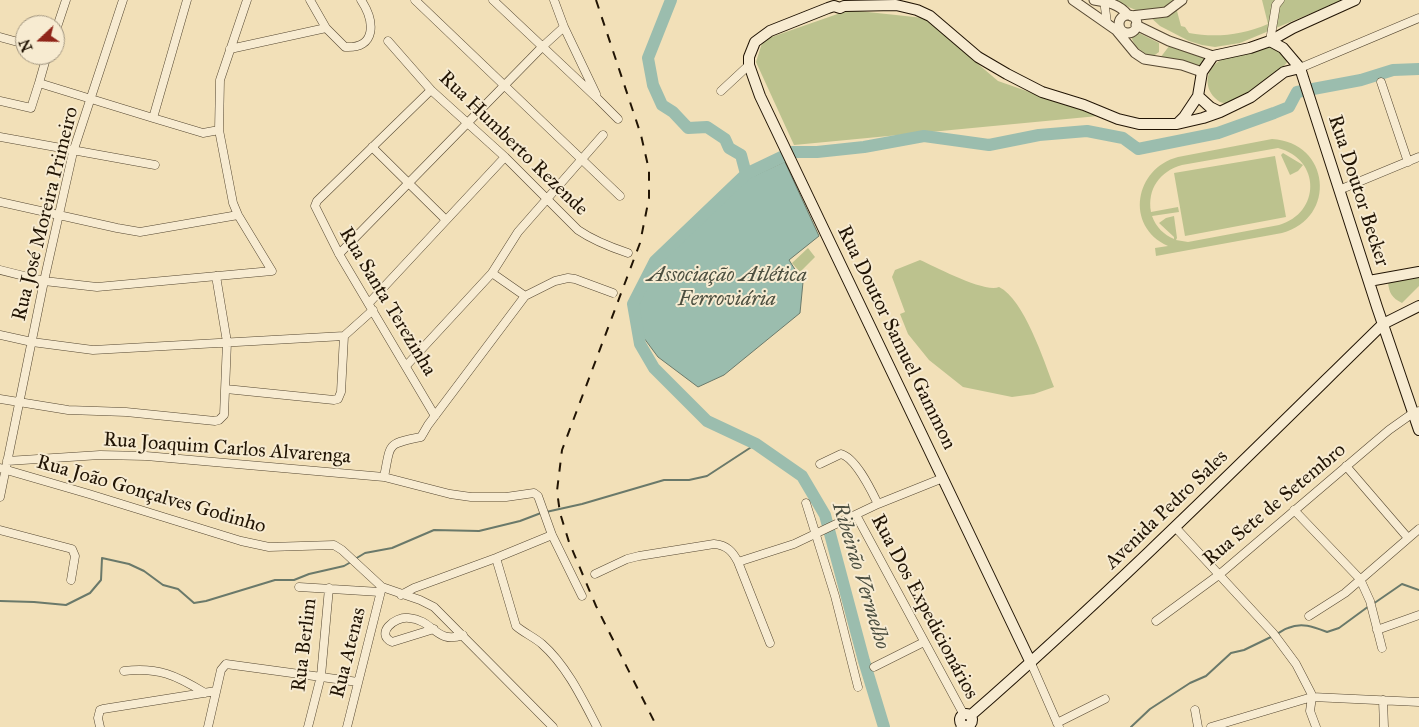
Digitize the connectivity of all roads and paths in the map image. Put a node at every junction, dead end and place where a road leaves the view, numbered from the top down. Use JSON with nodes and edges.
{"nodes":[{"id":1,"x":66,"y":0,"type":"edge"},
{"id":2,"x":123,"y":0,"type":"edge"},
{"id":3,"x":187,"y":0,"type":"edge"},
{"id":4,"x":247,"y":0,"type":"edge"},
{"id":5,"x":310,"y":0,"type":"edge"},
{"id":6,"x":361,"y":0,"type":"edge"},
{"id":7,"x":415,"y":0,"type":"edge"},
{"id":8,"x":493,"y":0,"type":"edge"},
{"id":9,"x":554,"y":0,"type":"edge"},
{"id":10,"x":1073,"y":0,"type":"edge"},
{"id":11,"x":1094,"y":0,"type":"edge"},
{"id":12,"x":1182,"y":0,"type":"edge"},
{"id":13,"x":1280,"y":0,"type":"edge"},
{"id":14,"x":1355,"y":0,"type":"edge"},
{"id":15,"x":1105,"y":1,"type":"edge"},
{"id":16,"x":839,"y":3,"type":"edge"},
{"id":17,"x":1171,"y":5,"type":"edge"},
{"id":18,"x":61,"y":15,"type":"edge"},
{"id":19,"x":1130,"y":16,"type":"junction"},
{"id":20,"x":1419,"y":18,"type":"edge"},
{"id":21,"x":1107,"y":23,"type":"junction"},
{"id":22,"x":1136,"y":25,"type":"junction"},
{"id":23,"x":564,"y":27,"type":"junction"},
{"id":24,"x":326,"y":28,"type":"junction"},
{"id":25,"x":1118,"y":30,"type":"junction"},
{"id":26,"x":1287,"y":31,"type":"junction"},
{"id":27,"x":0,"y":37,"type":"edge"},
{"id":28,"x":15,"y":41,"type":"edge"},
{"id":29,"x":388,"y":41,"type":"dead end"},
{"id":30,"x":1270,"y":41,"type":"junction"},
{"id":31,"x":542,"y":47,"type":"junction"},
{"id":32,"x":1283,"y":48,"type":"junction"},
{"id":33,"x":230,"y":49,"type":"junction"},
{"id":34,"x":1214,"y":56,"type":"junction"},
{"id":35,"x":1291,"y":57,"type":"junction"},
{"id":36,"x":45,"y":65,"type":"edge"},
{"id":37,"x":749,"y":65,"type":"junction"},
{"id":38,"x":1300,"y":68,"type":"junction"},
{"id":39,"x":1202,"y":72,"type":"junction"},
{"id":40,"x":1284,"y":72,"type":"junction"},
{"id":41,"x":1381,"y":82,"type":"dead end"},
{"id":42,"x":39,"y":83,"type":"junction"},
{"id":43,"x":504,"y":86,"type":"junction"},
{"id":44,"x":431,"y":90,"type":"junction"},
{"id":45,"x":721,"y":91,"type":"dead end"},
{"id":46,"x":1198,"y":96,"type":"junction"},
{"id":47,"x":91,"y":99,"type":"junction"},
{"id":48,"x":598,"y":99,"type":"junction"},
{"id":49,"x":0,"y":101,"type":"edge"},
{"id":50,"x":1220,"y":112,"type":"junction"},
{"id":51,"x":153,"y":118,"type":"junction"},
{"id":52,"x":618,"y":119,"type":"dead end"},
{"id":53,"x":467,"y":123,"type":"junction"},
{"id":54,"x":1177,"y":124,"type":"junction"},
{"id":55,"x":219,"y":130,"type":"junction"},
{"id":56,"x":603,"y":135,"type":"dead end"},
{"id":57,"x":0,"y":137,"type":"edge"},
{"id":58,"x":372,"y":147,"type":"junction"},
{"id":59,"x":73,"y":152,"type":"junction"},
{"id":60,"x":505,"y":157,"type":"junction"},
{"id":61,"x":1419,"y":157,"type":"edge"},
{"id":62,"x":581,"y":160,"type":"junction"},
{"id":63,"x":1408,"y":162,"type":"junction"},
{"id":64,"x":155,"y":165,"type":"dead end"},
{"id":65,"x":409,"y":183,"type":"junction"},
{"id":66,"x":1339,"y":190,"type":"junction"},
{"id":67,"x":620,"y":196,"type":"dead end"},
{"id":68,"x":546,"y":199,"type":"junction"},
{"id":69,"x":0,"y":202,"type":"edge"},
{"id":70,"x":58,"y":215,"type":"junction"},
{"id":71,"x":238,"y":215,"type":"junction"},
{"id":72,"x":446,"y":220,"type":"junction"},
{"id":73,"x":628,"y":253,"type":"dead end"},
{"id":74,"x":339,"y":254,"type":"junction"},
{"id":75,"x":0,"y":270,"type":"edge"},
{"id":76,"x":1419,"y":272,"type":"edge"},
{"id":77,"x":492,"y":273,"type":"junction"},
{"id":78,"x":216,"y":276,"type":"junction"},
{"id":79,"x":44,"y":281,"type":"junction"},
{"id":80,"x":1369,"y":282,"type":"junction"},
{"id":81,"x":612,"y":293,"type":"dead end"},
{"id":82,"x":525,"y":296,"type":"junction"},
{"id":83,"x":1418,"y":304,"type":"edge"},
{"id":84,"x":371,"y":306,"type":"junction"},
{"id":85,"x":1383,"y":324,"type":"junction"},
{"id":86,"x":0,"y":335,"type":"edge"},
{"id":87,"x":344,"y":336,"type":"junction"},
{"id":88,"x":32,"y":342,"type":"junction"},
{"id":89,"x":227,"y":342,"type":"junction"},
{"id":90,"x":406,"y":366,"type":"junction"},
{"id":91,"x":226,"y":389,"type":"junction"},
{"id":92,"x":0,"y":399,"type":"edge"},
{"id":93,"x":19,"y":403,"type":"junction"},
{"id":94,"x":1416,"y":412,"type":"edge"},
{"id":95,"x":435,"y":416,"type":"junction"},
{"id":96,"x":1419,"y":430,"type":"edge"},
{"id":97,"x":820,"y":464,"type":"dead end"},
{"id":98,"x":4,"y":466,"type":"edge"},
{"id":99,"x":1346,"y":466,"type":"junction"},
{"id":100,"x":384,"y":477,"type":"junction"},
{"id":101,"x":943,"y":478,"type":"junction"},
{"id":102,"x":0,"y":498,"type":"edge"},
{"id":103,"x":806,"y":503,"type":"dead end"},
{"id":104,"x":878,"y":504,"type":"junction"},
{"id":105,"x":1294,"y":510,"type":"junction"},
{"id":106,"x":856,"y":514,"type":"junction"},
{"id":107,"x":1176,"y":526,"type":"junction"},
{"id":108,"x":1419,"y":529,"type":"edge"},
{"id":109,"x":0,"y":530,"type":"edge"},
{"id":110,"x":818,"y":534,"type":"junction"},
{"id":111,"x":552,"y":535,"type":"junction"},
{"id":112,"x":1408,"y":538,"type":"junction"},
{"id":113,"x":496,"y":558,"type":"junction"},
{"id":114,"x":738,"y":562,"type":"junction"},
{"id":115,"x":595,"y":574,"type":"dead end"},
{"id":116,"x":1220,"y":574,"type":"junction"},
{"id":117,"x":1360,"y":579,"type":"junction"},
{"id":118,"x":71,"y":580,"type":"dead end"},
{"id":119,"x":299,"y":587,"type":"dead end"},
{"id":120,"x":329,"y":588,"type":"junction"},
{"id":121,"x":381,"y":590,"type":"junction"},
{"id":122,"x":401,"y":595,"type":"junction"},
{"id":123,"x":582,"y":596,"type":"dead end"},
{"id":124,"x":1419,"y":615,"type":"edge"},
{"id":125,"x":1309,"y":616,"type":"dead end"},
{"id":126,"x":1156,"y":621,"type":"dead end"},
{"id":127,"x":434,"y":629,"type":"junction"},
{"id":128,"x":1377,"y":630,"type":"junction"},
{"id":129,"x":463,"y":635,"type":"junction"},
{"id":130,"x":924,"y":642,"type":"junction"},
{"id":131,"x":770,"y":643,"type":"dead end"},
{"id":132,"x":1382,"y":648,"type":"dead end"},
{"id":133,"x":1030,"y":664,"type":"junction"},
{"id":134,"x":874,"y":667,"type":"dead end"},
{"id":135,"x":124,"y":671,"type":"dead end"},
{"id":136,"x":321,"y":676,"type":"junction"},
{"id":137,"x":358,"y":682,"type":"junction"},
{"id":138,"x":858,"y":687,"type":"dead end"},
{"id":139,"x":216,"y":691,"type":"junction"},
{"id":140,"x":205,"y":693,"type":"junction"},
{"id":141,"x":1312,"y":698,"type":"junction"},
{"id":142,"x":1105,"y":699,"type":"dead end"},
{"id":143,"x":1383,"y":700,"type":"junction"},
{"id":144,"x":1419,"y":702,"type":"edge"},
{"id":145,"x":1195,"y":710,"type":"dead end"},
{"id":146,"x":966,"y":723,"type":"edge"},
{"id":147,"x":548,"y":725,"type":"edge"},
{"id":148,"x":1058,"y":725,"type":"edge"},
{"id":149,"x":100,"y":727,"type":"edge"},
{"id":150,"x":208,"y":727,"type":"edge"},
{"id":151,"x":308,"y":727,"type":"edge"},
{"id":152,"x":347,"y":727,"type":"edge"},
{"id":153,"x":597,"y":727,"type":"edge"},
{"id":154,"x":1198,"y":727,"type":"edge"},
{"id":155,"x":1211,"y":727,"type":"edge"},
{"id":156,"x":1316,"y":727,"type":"edge"},
{"id":157,"x":1384,"y":727,"type":"edge"}],
"edges":[{"from":1,"to":18,"type":"street"},
{"from":2,"to":47,"type":"street","name":"Rua José Moreira Primeiro"},
{"from":3,"to":51,"type":"street"},
{"from":4,"to":33,"type":"street"},
{"from":5,"to":24,"type":"street"},
{"from":6,"to":24,"type":"street"},
{"from":7,"to":43,"type":"street"},
{"from":8,"to":31,"type":"street"},
{"from":9,"to":23,"type":"street"},
{"from":10,"to":21,"type":"street"},
{"from":11,"to":15,"type":"street"},
{"from":12,"to":17,"type":"street"},
{"from":13,"to":30,"type":"street"},
{"from":14,"to":26,"type":"main road"},
{"from":15,"to":19,"type":"street"},
{"from":15,"to":21,"type":"street"},
{"from":16,"to":37,"type":"main road"},
{"from":16,"to":54,"type":"main road"},
{"from":17,"to":19,"type":"street"},
{"from":19,"to":22,"type":"street"},
{"from":19,"to":25,"type":"street"},
{"from":20,"to":38,"type":"street"},
{"from":21,"to":25,"type":"street"},
{"from":22,"to":25,"type":"street"},
{"from":22,"to":34,"type":"street"},
{"from":23,"to":31,"type":"street"},
{"from":23,"to":48,"type":"street"},
{"from":24,"to":33,"type":"street"},
{"from":25,"to":39,"type":"street"},
{"from":26,"to":30,"type":"main road"},
{"from":26,"to":32,"type":"main road"},
{"from":27,"to":28,"type":"street"},
{"from":29,"to":44,"type":"street","name":"Rua Humberto Rezende"},
{"from":30,"to":32,"type":"main road"},
{"from":30,"to":34,"type":"main road"},
{"from":31,"to":43,"type":"street"},
{"from":31,"to":48,"type":"street"},
{"from":32,"to":35,"type":"main road"},
{"from":33,"to":55,"type":"street"},
{"from":34,"to":39,"type":"main road"},
{"from":35,"to":38,"type":"main road"},
{"from":35,"to":40,"type":"main road"},
{"from":36,"to":42,"type":"street"},
{"from":37,"to":45,"type":"street"},
{"from":37,"to":101,"type":"main road","name":"Rua Doutor Samuel Gammon"},
{"from":38,"to":40,"type":"main road"},
{"from":38,"to":66,"type":"main road","name":"Rua Doutor Becker"},
{"from":39,"to":46,"type":"main road"},
{"from":40,"to":50,"type":"main road"},
{"from":41,"to":63,"type":"street"},
{"from":42,"to":47,"type":"street"},
{"from":42,"to":49,"type":"street"},
{"from":43,"to":53,"type":"street"},
{"from":43,"to":62,"type":"street"},
{"from":44,"to":53,"type":"street","name":"Rua Humberto Rezende"},
{"from":44,"to":58,"type":"street"},
{"from":46,"to":50,"type":"main road"},
{"from":46,"to":54,"type":"main road"},
{"from":47,"to":51,"type":"street"},
{"from":47,"to":59,"type":"street","name":"Rua José Moreira Primeiro"},
{"from":48,"to":52,"type":"street"},
{"from":50,"to":54,"type":"main road"},
{"from":51,"to":55,"type":"street"},
{"from":53,"to":60,"type":"street","name":"Rua Humberto Rezende"},
{"from":53,"to":65,"type":"street"},
{"from":55,"to":71,"type":"street"},
{"from":56,"to":62,"type":"street"},
{"from":57,"to":59,"type":"street"},
{"from":58,"to":65,"type":"street"},
{"from":58,"to":74,"type":"street","name":"Rua Santa Terezinha"},
{"from":59,"to":64,"type":"street"},
{"from":59,"to":70,"type":"street","name":"Rua José Moreira Primeiro"},
{"from":60,"to":68,"type":"street","name":"Rua Humberto Rezende"},
{"from":60,"to":72,"type":"street"},
{"from":61,"to":63,"type":"street"},
{"from":62,"to":67,"type":"street"},
{"from":62,"to":68,"type":"street"},
{"from":63,"to":66,"type":"street"},
{"from":65,"to":72,"type":"street"},
{"from":65,"to":74,"type":"street"},
{"from":66,"to":80,"type":"main road","name":"Rua Doutor Becker"},
{"from":68,"to":73,"type":"street","name":"Rua Humberto Rezende"},
{"from":68,"to":77,"type":"street"},
{"from":69,"to":70,"type":"street"},
{"from":70,"to":71,"type":"street"},
{"from":70,"to":79,"type":"street","name":"Rua José Moreira Primeiro"},
{"from":71,"to":78,"type":"street"},
{"from":72,"to":84,"type":"street"},
{"from":74,"to":84,"type":"street","name":"Rua Santa Terezinha"},
{"from":75,"to":79,"type":"street"},
{"from":76,"to":80,"type":"main road"},
{"from":77,"to":82,"type":"street"},
{"from":77,"to":90,"type":"street"},
{"from":78,"to":79,"type":"street"},
{"from":78,"to":89,"type":"street"},
{"from":79,"to":88,"type":"street","name":"Rua José Moreira Primeiro"},
{"from":80,"to":85,"type":"main road","name":"Rua Doutor Becker"},
{"from":81,"to":82,"type":"street"},
{"from":82,"to":95,"type":"street"},
{"from":83,"to":85,"type":"main road","name":"Avenida Pedro Sales"},
{"from":84,"to":87,"type":"street"},
{"from":84,"to":90,"type":"street","name":"Rua Santa Terezinha"},
{"from":85,"to":94,"type":"main road","name":"Rua Doutor Becker"},
{"from":85,"to":107,"type":"main road","name":"Avenida Pedro Sales"},
{"from":86,"to":88,"type":"street"},
{"from":87,"to":89,"type":"street"},
{"from":87,"to":91,"type":"street"},
{"from":88,"to":89,"type":"street"},
{"from":88,"to":93,"type":"street","name":"Rua José Moreira Primeiro"},
{"from":89,"to":91,"type":"street"},
{"from":90,"to":95,"type":"street","name":"Rua Santa Terezinha"},
{"from":91,"to":93,"type":"street"},
{"from":92,"to":93,"type":"street"},
{"from":93,"to":98,"type":"street","name":"Rua José Moreira Primeiro"},
{"from":94,"to":96,"type":"main road","name":"Rua Doutor Becker"},
{"from":94,"to":99,"type":"street","name":"Rua Sete de Setembro"},
{"from":95,"to":100,"type":"street"},
{"from":97,"to":104,"type":"street"},
{"from":98,"to":100,"type":"street","name":"Rua Joaquim Carlos Alvarenga"},
{"from":98,"to":102,"type":"street","name":"Rua José Moreira Primeiro"},
{"from":98,"to":121,"type":"street","name":"Rua João Gonçalves Godinho"},
{"from":99,"to":105,"type":"street","name":"Rua Sete de Setembro"},
{"from":99,"to":112,"type":"street"},
{"from":100,"to":111,"type":"street","name":"Rua Joaquim Carlos Alvarenga"},
{"from":101,"to":104,"type":"street"},
{"from":101,"to":133,"type":"main road","name":"Rua Doutor Samuel Gammon"},
{"from":103,"to":110,"type":"street"},
{"from":104,"to":106,"type":"street"},
{"from":105,"to":116,"type":"street","name":"Rua Sete de Setembro"},
{"from":105,"to":117,"type":"street"},
{"from":106,"to":110,"type":"street"},
{"from":106,"to":130,"type":"street","name":"Rua Dos Expedicionários"},
{"from":107,"to":116,"type":"street"},
{"from":107,"to":133,"type":"main road","name":"Avenida Pedro Sales"},
{"from":108,"to":112,"type":"street"},
{"from":109,"to":118,"type":"street"},
{"from":110,"to":114,"type":"street"},
{"from":110,"to":138,"type":"street"},
{"from":111,"to":113,"type":"street"},
{"from":111,"to":123,"type":"street"},
{"from":112,"to":117,"type":"street"},
{"from":113,"to":122,"type":"street"},
{"from":113,"to":153,"type":"street"},
{"from":114,"to":115,"type":"street"},
{"from":114,"to":131,"type":"street"},
{"from":116,"to":126,"type":"street","name":"Rua Sete de Setembro"},
{"from":116,"to":141,"type":"street"},
{"from":117,"to":125,"type":"street"},
{"from":117,"to":128,"type":"street"},
{"from":119,"to":120,"type":"street"},
{"from":120,"to":121,"type":"street","name":"Rua Berlim"},
{"from":120,"to":136,"type":"street","name":"Rua Berlim"},
{"from":121,"to":122,"type":"street","name":"Rua João Gonçalves Godinho"},
{"from":121,"to":137,"type":"street","name":"Rua Atenas"},
{"from":122,"to":129,"type":"street","name":"Rua João Gonçalves Godinho"},
{"from":124,"to":128,"type":"street"},
{"from":127,"to":127,"type":"street"},
{"from":127,"to":129,"type":"street"},
{"from":128,"to":132,"type":"street"},
{"from":129,"to":147,"type":"street","name":"Rua João Gonçalves Godinho"},
{"from":130,"to":134,"type":"street"},
{"from":130,"to":146,"type":"street","name":"Rua Dos Expedicionários"},
{"from":133,"to":146,"type":"main road","name":"Avenida Pedro Sales"},
{"from":133,"to":148,"type":"street","name":"Rua Doutor Samuel Gammon"},
{"from":135,"to":140,"type":"street"},
{"from":136,"to":137,"type":"street"},
{"from":136,"to":139,"type":"street"},
{"from":136,"to":151,"type":"street","name":"Rua Berlim"},
{"from":137,"to":152,"type":"street","name":"Rua Atenas"},
{"from":139,"to":140,"type":"street"},
{"from":139,"to":150,"type":"street"},
{"from":140,"to":149,"type":"street"},
{"from":141,"to":143,"type":"street"},
{"from":141,"to":155,"type":"street"},
{"from":141,"to":156,"type":"street"},
{"from":142,"to":148,"type":"street"},
{"from":143,"to":144,"type":"street"},
{"from":143,"to":157,"type":"street"},
{"from":145,"to":154,"type":"street"}]}
